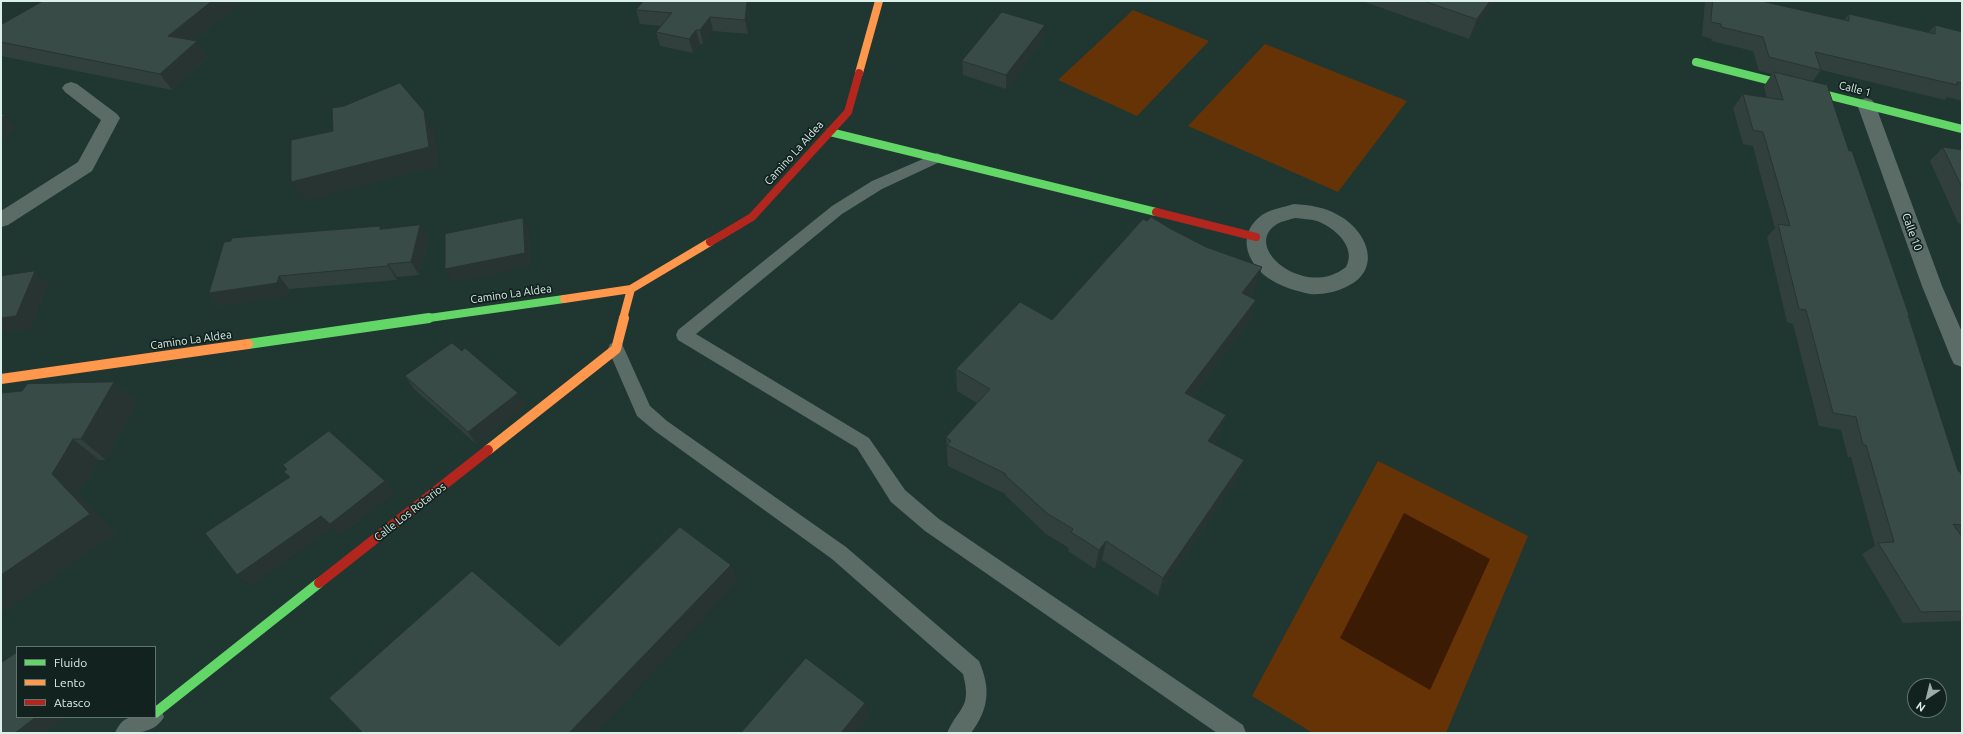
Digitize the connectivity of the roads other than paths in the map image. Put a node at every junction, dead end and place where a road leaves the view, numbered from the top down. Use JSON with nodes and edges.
{"nodes":[{"id":1,"x":879,"y":1,"type":"edge"},
{"id":2,"x":1696,"y":62,"type":"dead end"},
{"id":3,"x":71,"y":88,"type":"dead end"},
{"id":4,"x":1866,"y":104,"type":"junction"},
{"id":5,"x":1962,"y":129,"type":"edge"},
{"id":6,"x":830,"y":132,"type":"junction"},
{"id":7,"x":937,"y":158,"type":"junction"},
{"id":8,"x":1,"y":220,"type":"edge"},
{"id":9,"x":1256,"y":238,"type":"junction"},
{"id":10,"x":631,"y":289,"type":"junction"},
{"id":11,"x":616,"y":349,"type":"junction"},
{"id":12,"x":1962,"y":358,"type":"edge"},
{"id":13,"x":1,"y":379,"type":"edge"},
{"id":14,"x":156,"y":712,"type":"edge"},
{"id":15,"x":149,"y":718,"type":"edge"},
{"id":16,"x":129,"y":733,"type":"edge"},
{"id":17,"x":958,"y":733,"type":"edge"},
{"id":18,"x":1235,"y":733,"type":"edge"}],
"edges":[{"from":1,"to":6,"type":"street","name":"Camino La Aldea"},
{"from":2,"to":4,"type":"street","name":"Calle 1"},
{"from":3,"to":8,"type":"street"},
{"from":4,"to":5,"type":"street","name":"Calle 1"},
{"from":4,"to":12,"type":"street","name":"Calle 10"},
{"from":6,"to":7,"type":"street"},
{"from":6,"to":10,"type":"street","name":"Camino La Aldea"},
{"from":7,"to":9,"type":"street"},
{"from":7,"to":18,"type":"lane"},
{"from":9,"to":9,"type":"street"},
{"from":10,"to":11,"type":"street"},
{"from":10,"to":13,"type":"street","name":"Camino La Aldea"},
{"from":11,"to":14,"type":"street","name":"Calle Los Rotarios"},
{"from":11,"to":17,"type":"lane"},
{"from":15,"to":16,"type":"street"}]}
